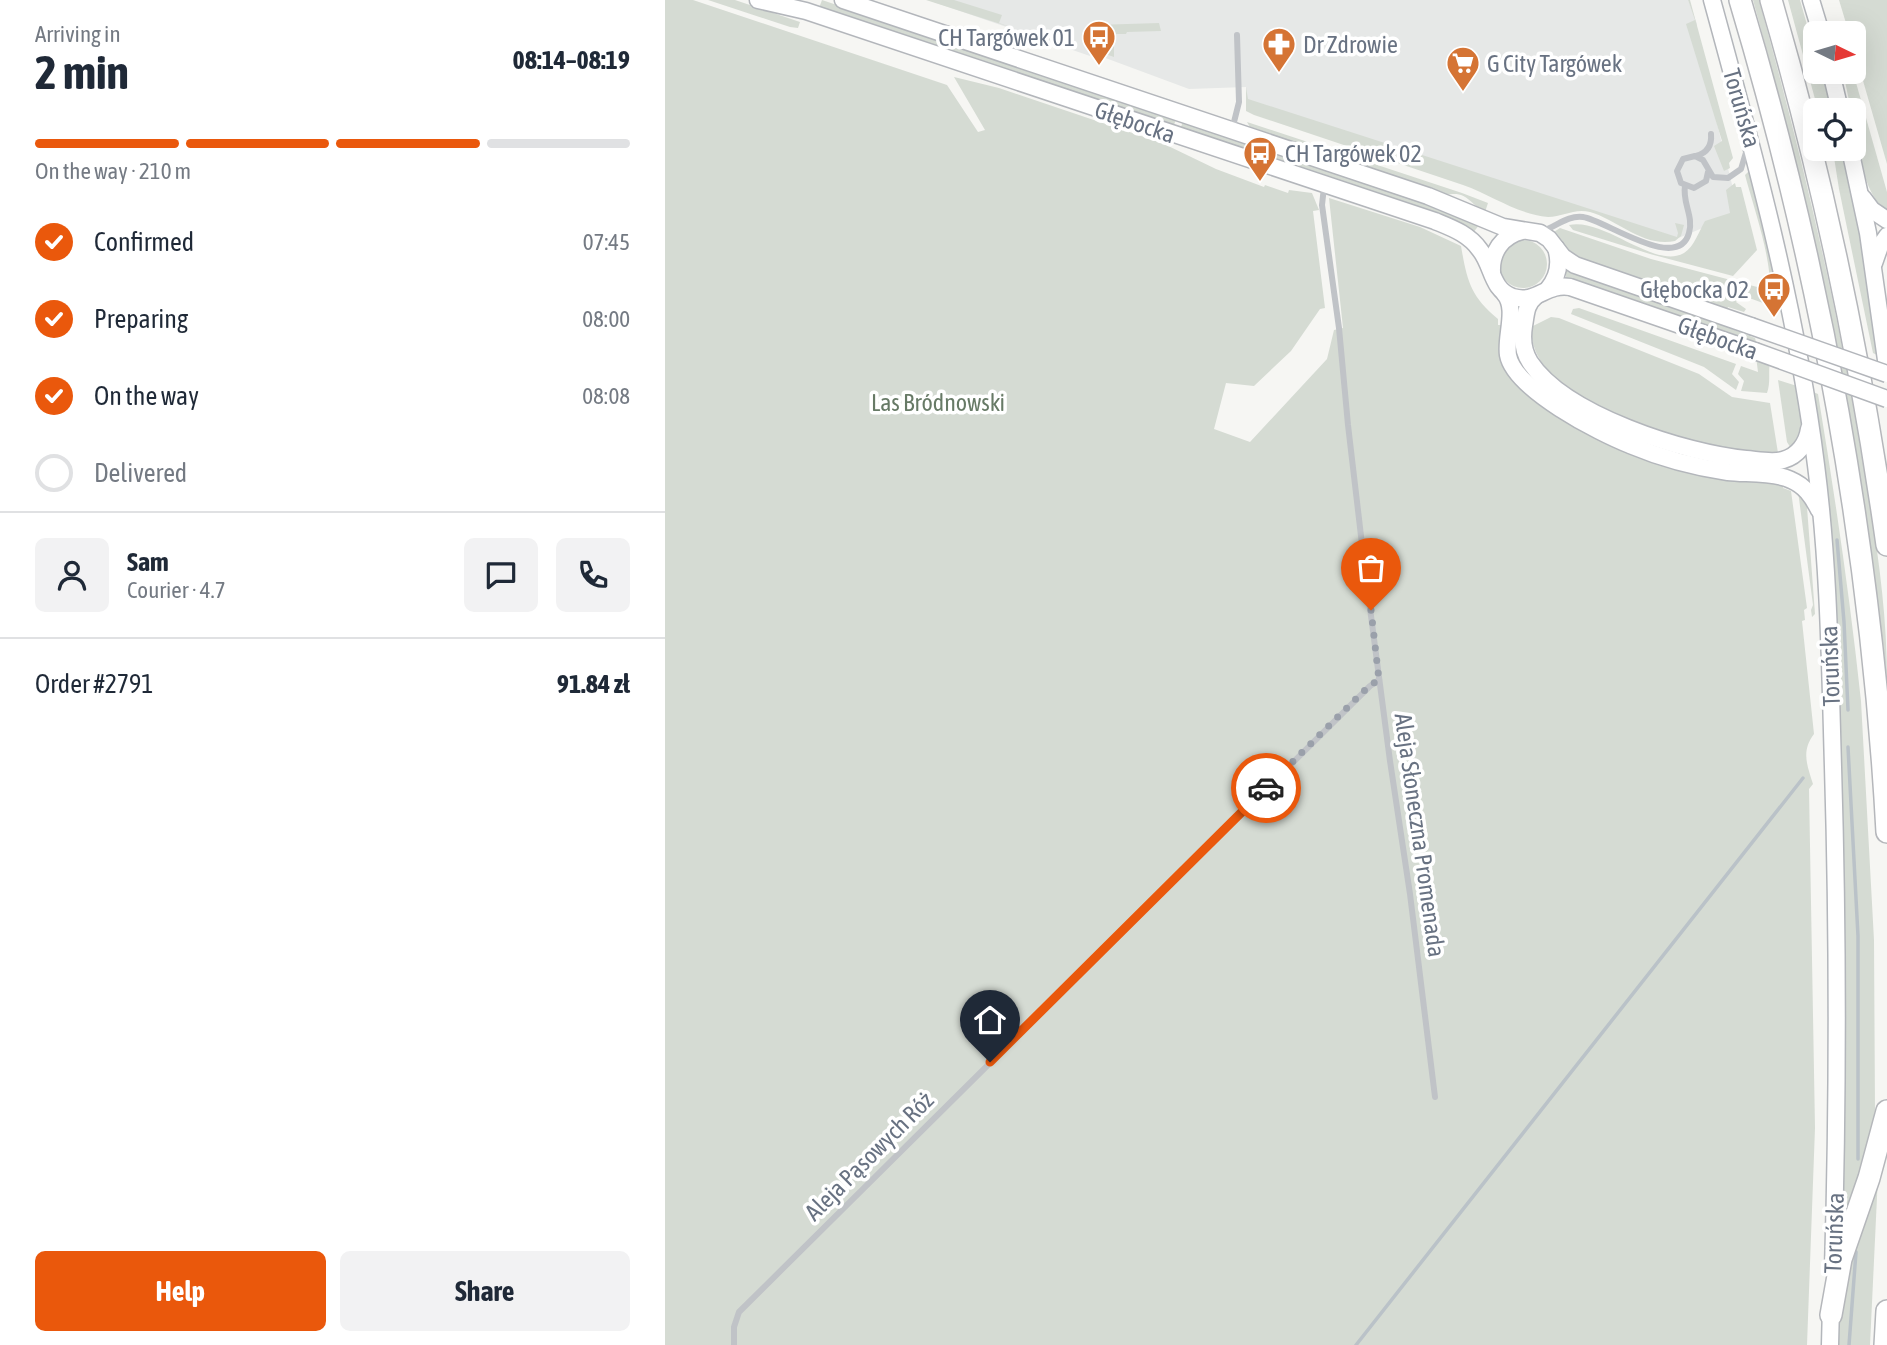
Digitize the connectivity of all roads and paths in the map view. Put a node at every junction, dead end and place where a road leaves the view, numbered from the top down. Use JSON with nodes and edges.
{"nodes":[{"id":1,"x":758,"y":0,"type":"edge"},
{"id":2,"x":843,"y":0,"type":"edge"},
{"id":3,"x":1711,"y":0,"type":"edge"},
{"id":4,"x":1740,"y":0,"type":"edge"},
{"id":5,"x":1771,"y":0,"type":"edge"},
{"id":6,"x":1811,"y":0,"type":"edge"},
{"id":7,"x":1817,"y":21,"type":"edge"},
{"id":8,"x":1237,"y":35,"type":"dead end"},
{"id":9,"x":1232,"y":131,"type":"junction"},
{"id":10,"x":1749,"y":133,"type":"junction"},
{"id":11,"x":1711,"y":134,"type":"dead end"},
{"id":12,"x":1695,"y":156,"type":"junction"},
{"id":13,"x":1853,"y":161,"type":"edge"},
{"id":14,"x":1708,"y":172,"type":"junction"},
{"id":15,"x":1324,"y":185,"type":"junction"},
{"id":16,"x":1685,"y":186,"type":"junction"},
{"id":17,"x":1860,"y":192,"type":"junction"},
{"id":18,"x":1887,"y":220,"type":"edge"},
{"id":19,"x":1528,"y":231,"type":"junction"},
{"id":20,"x":1887,"y":236,"type":"edge"},
{"id":21,"x":1556,"y":248,"type":"junction"},
{"id":22,"x":1874,"y":269,"type":"junction"},
{"id":23,"x":1492,"y":272,"type":"junction"},
{"id":24,"x":1504,"y":293,"type":"junction"},
{"id":25,"x":1541,"y":293,"type":"junction"},
{"id":26,"x":1887,"y":367,"type":"edge"},
{"id":27,"x":1887,"y":374,"type":"edge"},
{"id":28,"x":1887,"y":399,"type":"edge"},
{"id":29,"x":1810,"y":423,"type":"junction"},
{"id":30,"x":1822,"y":515,"type":"junction"},
{"id":31,"x":1887,"y":545,"type":"edge"},
{"id":32,"x":1379,"y":680,"type":"junction"},
{"id":33,"x":1887,"y":832,"type":"edge"},
{"id":34,"x":1435,"y":1097,"type":"dead end"},
{"id":35,"x":1887,"y":1111,"type":"edge"},
{"id":36,"x":1887,"y":1311,"type":"edge"},
{"id":37,"x":1831,"y":1315,"type":"junction"},
{"id":38,"x":734,"y":1345,"type":"edge"},
{"id":39,"x":1830,"y":1345,"type":"edge"},
{"id":40,"x":1885,"y":1345,"type":"edge"}],
"edges":[{"from":1,"to":15,"type":"street","name":"Głębocka"},
{"from":2,"to":9,"type":"street","name":"Głębocka"},
{"from":3,"to":10,"type":"street","name":"Toruńska"},
{"from":4,"to":33,"type":"highway","name":"Toruńska"},
{"from":5,"to":31,"type":"highway"},
{"from":6,"to":7,"type":"street"},
{"from":8,"to":9,"type":"lane"},
{"from":9,"to":19,"type":"street","name":"Głębocka"},
{"from":10,"to":14,"type":"lane"},
{"from":10,"to":29,"type":"street","name":"Toruńska"},
{"from":11,"to":12,"type":"lane"},
{"from":12,"to":14,"type":"lane"},
{"from":12,"to":16,"type":"lane"},
{"from":13,"to":17,"type":"street"},
{"from":14,"to":16,"type":"lane"},
{"from":15,"to":23,"type":"street","name":"Głębocka"},
{"from":15,"to":32,"type":"lane","name":"Aleja Słoneczna Promenada"},
{"from":16,"to":19,"type":"lane"},
{"from":17,"to":18,"type":"street"},
{"from":17,"to":22,"type":"street"},
{"from":19,"to":21,"type":"street","name":"Głębocka"},
{"from":19,"to":23,"type":"street"},
{"from":20,"to":22,"type":"street"},
{"from":21,"to":25,"type":"street"},
{"from":21,"to":27,"type":"street","name":"Głębocka","bridge":true},
{"from":22,"to":26,"type":"street"},
{"from":23,"to":24,"type":"street","name":"Głębocka"},
{"from":24,"to":25,"type":"street","name":"Głębocka"},
{"from":24,"to":30,"type":"street"},
{"from":25,"to":28,"type":"street","name":"Głębocka","bridge":true},
{"from":25,"to":29,"type":"street"},
{"from":29,"to":30,"type":"street","name":"Toruńska"},
{"from":30,"to":37,"type":"street","name":"Toruńska"},
{"from":32,"to":34,"type":"lane","name":"Aleja Słoneczna Promenada"},
{"from":32,"to":38,"type":"lane","name":"Aleja Pąsowych Róż"},
{"from":35,"to":37,"type":"highway"},
{"from":36,"to":40,"type":"highway"},
{"from":37,"to":39,"type":"street","name":"Toruńska"}]}
